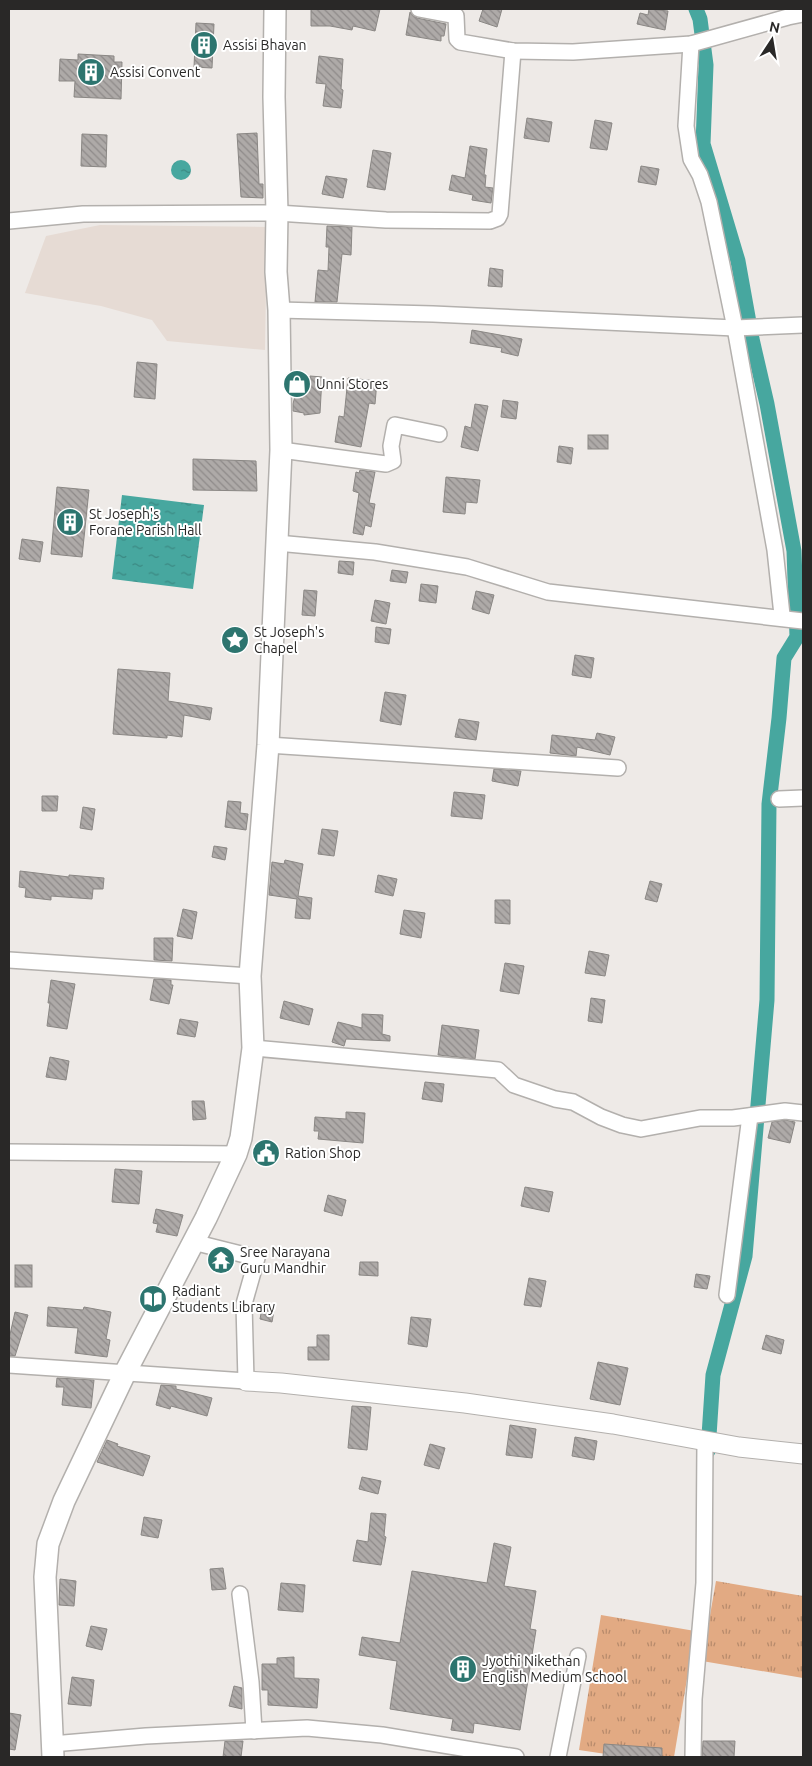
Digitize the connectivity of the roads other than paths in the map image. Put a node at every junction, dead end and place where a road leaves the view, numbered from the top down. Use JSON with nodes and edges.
{"nodes":[{"id":1,"x":275,"y":9,"type":"edge"},
{"id":2,"x":420,"y":9,"type":"edge"},
{"id":3,"x":803,"y":14,"type":"edge"},
{"id":4,"x":695,"y":43,"type":"junction"},
{"id":5,"x":513,"y":51,"type":"junction"},
{"id":6,"x":277,"y":214,"type":"junction"},
{"id":7,"x":9,"y":221,"type":"edge"},
{"id":8,"x":279,"y":310,"type":"junction"},
{"id":9,"x":803,"y":325,"type":"edge"},
{"id":10,"x":739,"y":328,"type":"junction"},
{"id":11,"x":439,"y":434,"type":"dead end"},
{"id":12,"x":281,"y":450,"type":"junction"},
{"id":13,"x":277,"y":543,"type":"junction"},
{"id":14,"x":780,"y":613,"type":"junction"},
{"id":15,"x":803,"y":620,"type":"edge"},
{"id":16,"x":268,"y":745,"type":"junction"},
{"id":17,"x":618,"y":768,"type":"dead end"},
{"id":18,"x":9,"y":960,"type":"edge"},
{"id":19,"x":250,"y":976,"type":"junction"},
{"id":20,"x":253,"y":1048,"type":"junction"},
{"id":21,"x":803,"y":1113,"type":"edge"},
{"id":22,"x":758,"y":1114,"type":"junction"},
{"id":23,"x":9,"y":1152,"type":"edge"},
{"id":24,"x":236,"y":1154,"type":"junction"},
{"id":25,"x":193,"y":1242,"type":"junction"},
{"id":26,"x":727,"y":1295,"type":"dead end"},
{"id":27,"x":9,"y":1365,"type":"edge"},
{"id":28,"x":124,"y":1373,"type":"junction"},
{"id":29,"x":246,"y":1380,"type":"junction"},
{"id":30,"x":709,"y":1441,"type":"junction"},
{"id":31,"x":803,"y":1454,"type":"edge"},
{"id":32,"x":240,"y":1594,"type":"dead end"},
{"id":33,"x":578,"y":1656,"type":"dead end"},
{"id":34,"x":254,"y":1730,"type":"junction"},
{"id":35,"x":53,"y":1750,"type":"edge"},
{"id":36,"x":516,"y":1757,"type":"edge"},
{"id":37,"x":558,"y":1757,"type":"edge"},
{"id":38,"x":693,"y":1757,"type":"edge"}],
"edges":[{"from":1,"to":6,"type":"main road"},
{"from":2,"to":5,"type":"street"},
{"from":3,"to":4,"type":"street"},
{"from":4,"to":5,"type":"street"},
{"from":4,"to":10,"type":"street"},
{"from":5,"to":6,"type":"street"},
{"from":6,"to":7,"type":"street"},
{"from":6,"to":8,"type":"main road"},
{"from":8,"to":10,"type":"street"},
{"from":8,"to":12,"type":"main road"},
{"from":9,"to":10,"type":"street"},
{"from":10,"to":14,"type":"street"},
{"from":11,"to":12,"type":"street"},
{"from":12,"to":13,"type":"main road"},
{"from":13,"to":14,"type":"street"},
{"from":13,"to":16,"type":"main road"},
{"from":14,"to":15,"type":"street"},
{"from":16,"to":17,"type":"street"},
{"from":16,"to":19,"type":"main road"},
{"from":18,"to":19,"type":"street"},
{"from":19,"to":20,"type":"main road"},
{"from":20,"to":22,"type":"street"},
{"from":20,"to":24,"type":"main road"},
{"from":21,"to":22,"type":"street"},
{"from":22,"to":26,"type":"street"},
{"from":23,"to":24,"type":"street"},
{"from":24,"to":25,"type":"main road"},
{"from":25,"to":28,"type":"main road"},
{"from":25,"to":29,"type":"street"},
{"from":27,"to":28,"type":"street"},
{"from":28,"to":29,"type":"street"},
{"from":28,"to":35,"type":"main road"},
{"from":29,"to":30,"type":"street"},
{"from":30,"to":31,"type":"street"},
{"from":30,"to":38,"type":"street"},
{"from":32,"to":34,"type":"street"},
{"from":33,"to":37,"type":"street"},
{"from":34,"to":35,"type":"street"},
{"from":34,"to":36,"type":"street"}]}
